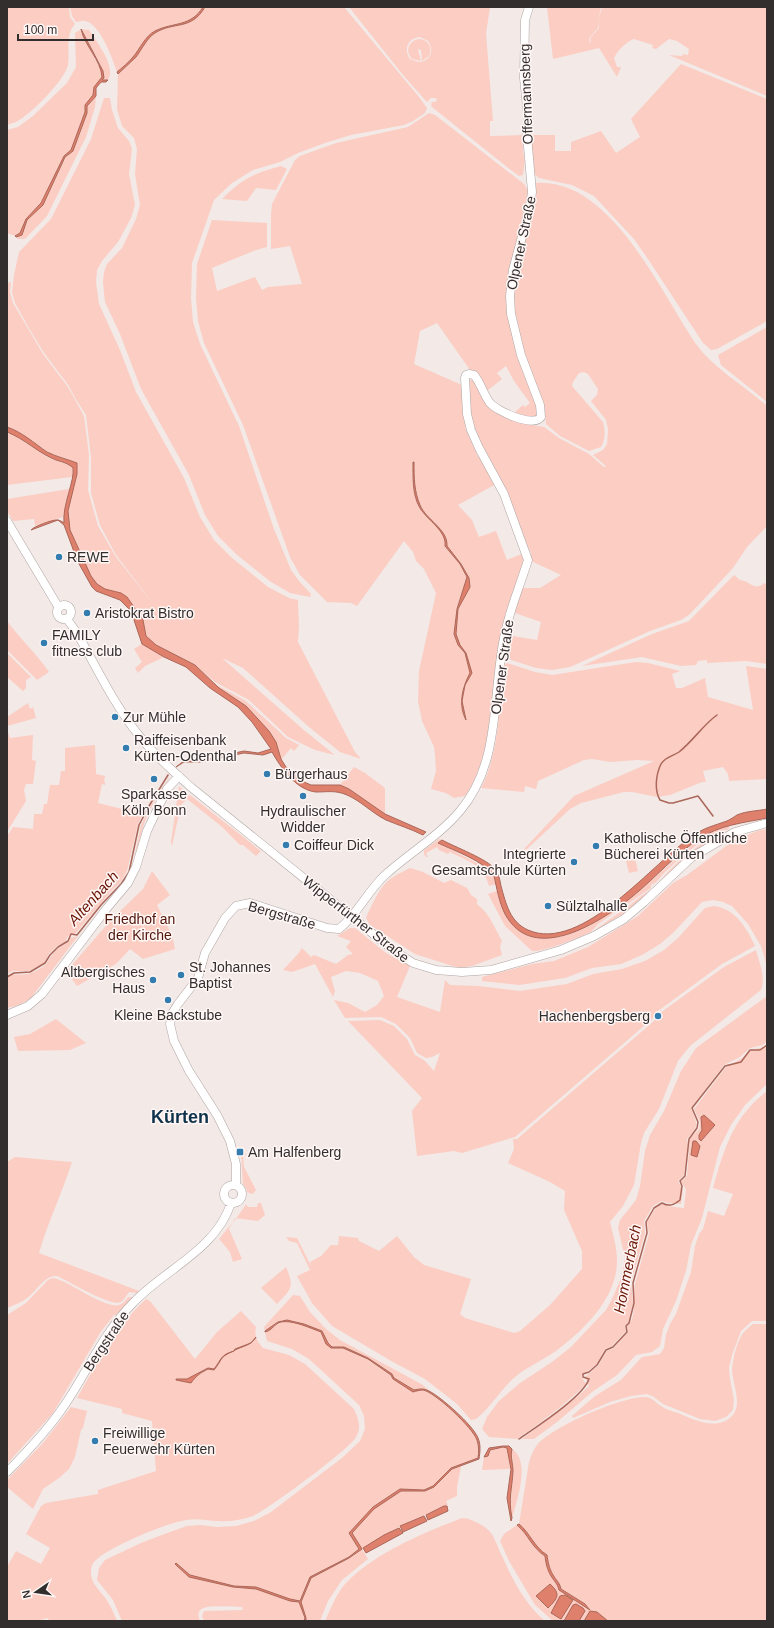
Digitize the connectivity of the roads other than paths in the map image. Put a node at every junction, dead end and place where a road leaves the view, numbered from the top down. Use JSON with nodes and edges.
{"nodes":[{"id":1,"x":529,"y":7,"type":"edge"},
{"id":2,"x":532,"y":180,"type":"joint"},
{"id":3,"x":7,"y":521,"type":"edge"},
{"id":4,"x":178,"y":776,"type":"junction"},
{"id":5,"x":767,"y":823,"type":"edge"},
{"id":6,"x":351,"y":918,"type":"junction"},
{"id":7,"x":7,"y":1015,"type":"edge"},
{"id":8,"x":236,"y":1185,"type":"junction"},
{"id":9,"x":231,"y":1203,"type":"junction"},
{"id":10,"x":7,"y":1472,"type":"edge"}],
"edges":[{"from":1,"to":2,"type":"main road","name":"Offermannsberg"},
{"from":2,"to":6,"type":"main road","name":"Olpener Straße"},
{"from":3,"to":4,"type":"main road","name":"Wipperfürther Straße"},
{"from":4,"to":6,"type":"main road","name":"Wipperfürther Straße"},
{"from":4,"to":7,"type":"main road"},
{"from":5,"to":6,"type":"main road","name":"Wipperfürther Straße"},
{"from":6,"to":8,"type":"main road","name":"Bergstraße"},
{"from":8,"to":9,"type":"main road","name":"Bergstraße"},
{"from":8,"to":9,"type":"main road"},
{"from":9,"to":10,"type":"main road","name":"Bergstraße"}]}
